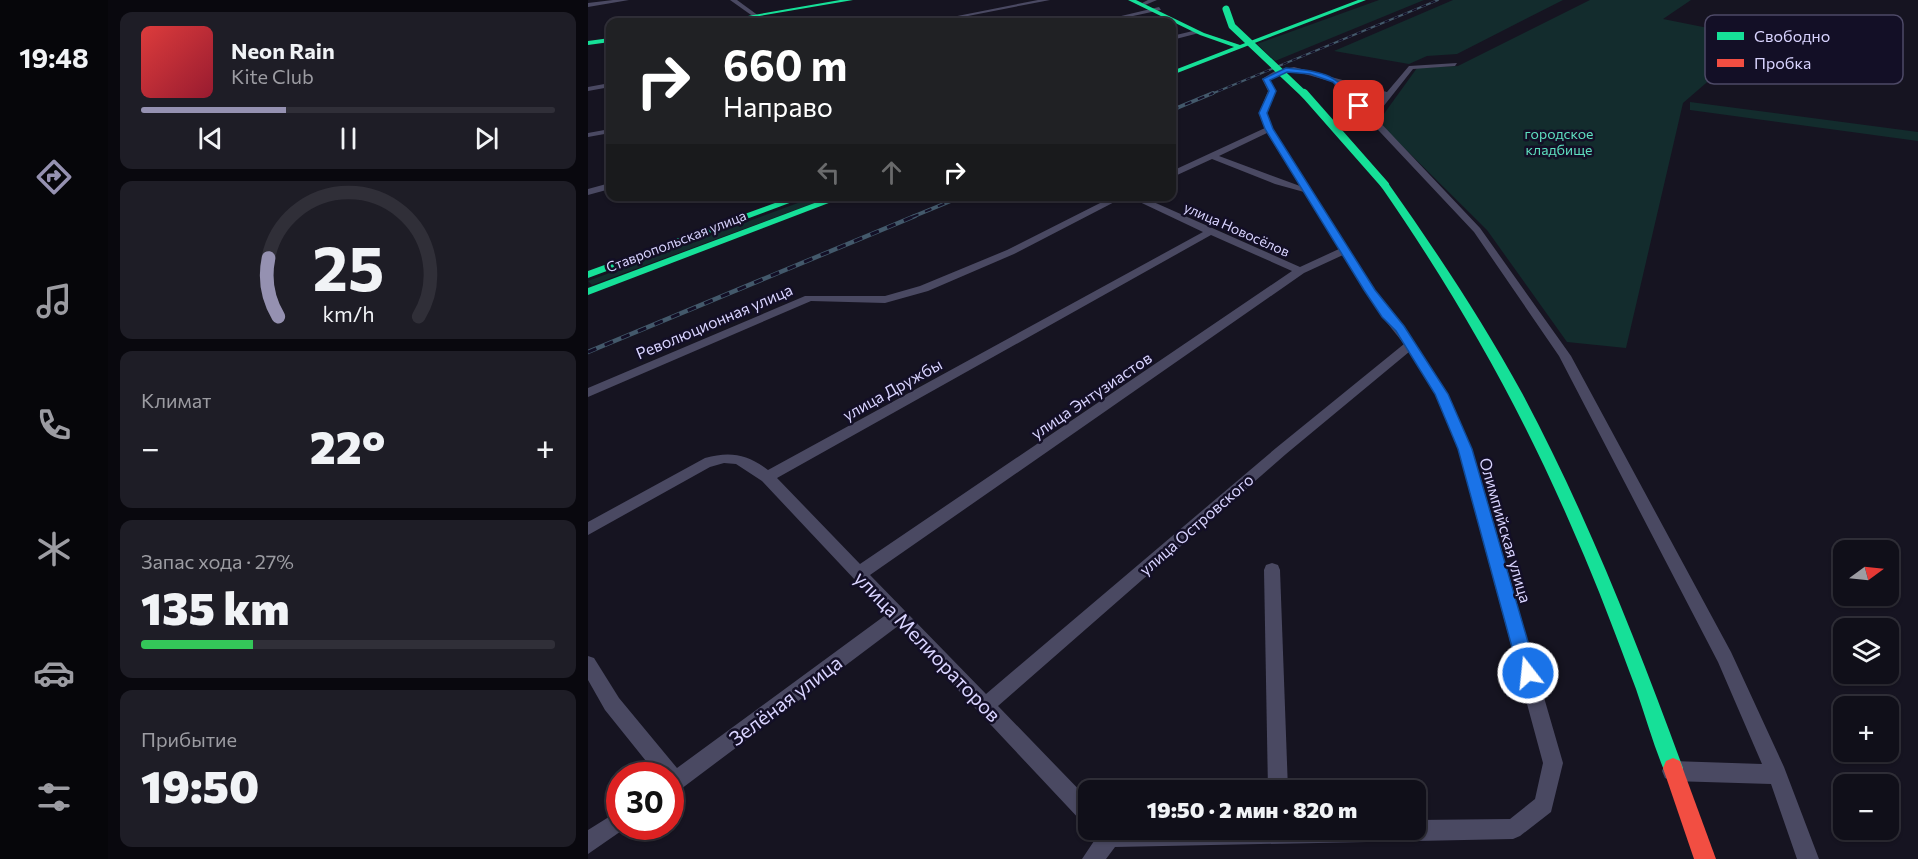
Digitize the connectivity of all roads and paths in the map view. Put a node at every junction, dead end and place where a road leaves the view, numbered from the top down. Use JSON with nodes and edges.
{"nodes":[{"id":1,"x":626,"y":0,"type":"edge"},
{"id":2,"x":733,"y":0,"type":"edge"},
{"id":3,"x":850,"y":0,"type":"edge"},
{"id":4,"x":1047,"y":0,"type":"edge"},
{"id":5,"x":1346,"y":0,"type":"edge"},
{"id":6,"x":1363,"y":0,"type":"edge"},
{"id":7,"x":1147,"y":4,"type":"edge"},
{"id":8,"x":1227,"y":4,"type":"edge"},
{"id":9,"x":588,"y":5,"type":"edge"},
{"id":10,"x":759,"y":18,"type":"edge"},
{"id":11,"x":765,"y":18,"type":"edge"},
{"id":12,"x":951,"y":18,"type":"edge"},
{"id":13,"x":1110,"y":18,"type":"edge"},
{"id":14,"x":1172,"y":18,"type":"edge"},
{"id":15,"x":1176,"y":18,"type":"edge"},
{"id":16,"x":1176,"y":18,"type":"edge"},
{"id":17,"x":1176,"y":20,"type":"edge"},
{"id":18,"x":1197,"y":32,"type":"junction"},
{"id":19,"x":1176,"y":37,"type":"edge"},
{"id":20,"x":606,"y":41,"type":"edge"},
{"id":21,"x":588,"y":43,"type":"edge"},
{"id":22,"x":1238,"y":44,"type":"junction"},
{"id":23,"x":1176,"y":62,"type":"edge"},
{"id":24,"x":1455,"y":64,"type":"dead end"},
{"id":25,"x":1176,"y":71,"type":"edge"},
{"id":26,"x":1336,"y":81,"type":"junction"},
{"id":27,"x":606,"y":86,"type":"edge"},
{"id":28,"x":588,"y":89,"type":"edge"},
{"id":29,"x":1388,"y":95,"type":"junction"},
{"id":30,"x":1370,"y":118,"type":"junction"},
{"id":31,"x":1269,"y":129,"type":"junction"},
{"id":32,"x":606,"y":131,"type":"edge"},
{"id":33,"x":588,"y":135,"type":"edge"},
{"id":34,"x":1212,"y":156,"type":"junction"},
{"id":35,"x":1176,"y":172,"type":"edge"},
{"id":36,"x":606,"y":187,"type":"edge"},
{"id":37,"x":1309,"y":191,"type":"junction"},
{"id":38,"x":588,"y":192,"type":"edge"},
{"id":39,"x":790,"y":201,"type":"edge"},
{"id":40,"x":830,"y":201,"type":"edge"},
{"id":41,"x":1112,"y":201,"type":"edge"},
{"id":42,"x":1142,"y":201,"type":"edge"},
{"id":43,"x":1210,"y":232,"type":"junction"},
{"id":44,"x":1344,"y":251,"type":"junction"},
{"id":45,"x":1300,"y":271,"type":"junction"},
{"id":46,"x":588,"y":275,"type":"edge"},
{"id":47,"x":588,"y":292,"type":"edge"},
{"id":48,"x":1410,"y":345,"type":"junction"},
{"id":49,"x":588,"y":393,"type":"edge"},
{"id":50,"x":767,"y":477,"type":"junction"},
{"id":51,"x":588,"y":529,"type":"edge"},
{"id":52,"x":1272,"y":570,"type":"dead end"},
{"id":53,"x":859,"y":574,"type":"junction"},
{"id":54,"x":899,"y":615,"type":"junction"},
{"id":55,"x":588,"y":664,"type":"edge"},
{"id":56,"x":985,"y":706,"type":"junction"},
{"id":57,"x":657,"y":762,"type":"edge"},
{"id":58,"x":1672,"y":771,"type":"junction"},
{"id":59,"x":1777,"y":774,"type":"junction"},
{"id":60,"x":684,"y":775,"type":"edge"},
{"id":61,"x":1278,"y":780,"type":"edge"},
{"id":62,"x":1078,"y":803,"type":"edge"},
{"id":63,"x":606,"y":830,"type":"edge"},
{"id":64,"x":1426,"y":831,"type":"edge"},
{"id":65,"x":1102,"y":840,"type":"edge"},
{"id":66,"x":588,"y":843,"type":"edge"},
{"id":67,"x":1093,"y":859,"type":"edge"},
{"id":68,"x":1705,"y":859,"type":"edge"},
{"id":69,"x":1808,"y":859,"type":"edge"}],
"edges":[{"from":1,"to":9,"type":"street"},
{"from":2,"to":10,"type":"street"},
{"from":3,"to":11,"type":"main road"},
{"from":4,"to":12,"type":"street"},
{"from":5,"to":22,"type":"main road"},
{"from":6,"to":22,"type":"main road"},
{"from":7,"to":13,"type":"street"},
{"from":7,"to":14,"type":"main road"},
{"from":7,"to":16,"type":"main road"},
{"from":8,"to":58,"type":"main road","bridge":true},
{"from":15,"to":22,"type":"main road"},
{"from":17,"to":18,"type":"main road"},
{"from":18,"to":19,"type":"street"},
{"from":18,"to":22,"type":"main road"},
{"from":20,"to":21,"type":"main road"},
{"from":22,"to":23,"type":"main road"},
{"from":22,"to":25,"type":"main road"},
{"from":24,"to":29,"type":"street"},
{"from":26,"to":29,"type":"street"},
{"from":26,"to":30,"type":"street"},
{"from":26,"to":31,"type":"street"},
{"from":27,"to":28,"type":"street"},
{"from":29,"to":30,"type":"street"},
{"from":30,"to":59,"type":"street"},
{"from":31,"to":34,"type":"street"},
{"from":31,"to":37,"type":"street","name":"Олимпийская улица"},
{"from":32,"to":33,"type":"street"},
{"from":34,"to":35,"type":"street"},
{"from":34,"to":37,"type":"street"},
{"from":36,"to":38,"type":"street"},
{"from":37,"to":44,"type":"street","name":"Олимпийская улица"},
{"from":39,"to":46,"type":"main road","name":"Ставропольская улица"},
{"from":40,"to":47,"type":"main road","name":"Ставропольская улица"},
{"from":41,"to":49,"type":"street","name":"Революционная улица"},
{"from":42,"to":43,"type":"street","name":"улица Новосёлов"},
{"from":43,"to":45,"type":"street","name":"улица Новосёлов"},
{"from":43,"to":50,"type":"street","name":"улица Дружбы"},
{"from":44,"to":45,"type":"street","name":"улица Энтузиастов"},
{"from":44,"to":48,"type":"street","name":"Олимпийская улица"},
{"from":45,"to":53,"type":"street","name":"улица Энтузиастов"},
{"from":48,"to":56,"type":"street","name":"улица Островского"},
{"from":48,"to":64,"type":"street","name":"Олимпийская улица"},
{"from":50,"to":51,"type":"street"},
{"from":50,"to":53,"type":"street","name":"улица Мелиораторов"},
{"from":52,"to":61,"type":"street"},
{"from":53,"to":54,"type":"street","name":"улица Мелиораторов"},
{"from":54,"to":56,"type":"street","name":"улица Мелиораторов"},
{"from":54,"to":60,"type":"street","name":"Зелёная улица"},
{"from":55,"to":57,"type":"street"},
{"from":56,"to":62,"type":"street","name":"улица Мелиораторов"},
{"from":58,"to":59,"type":"street"},
{"from":58,"to":68,"type":"main road"},
{"from":59,"to":69,"type":"street"},
{"from":63,"to":66,"type":"street"},
{"from":65,"to":67,"type":"street"}]}
